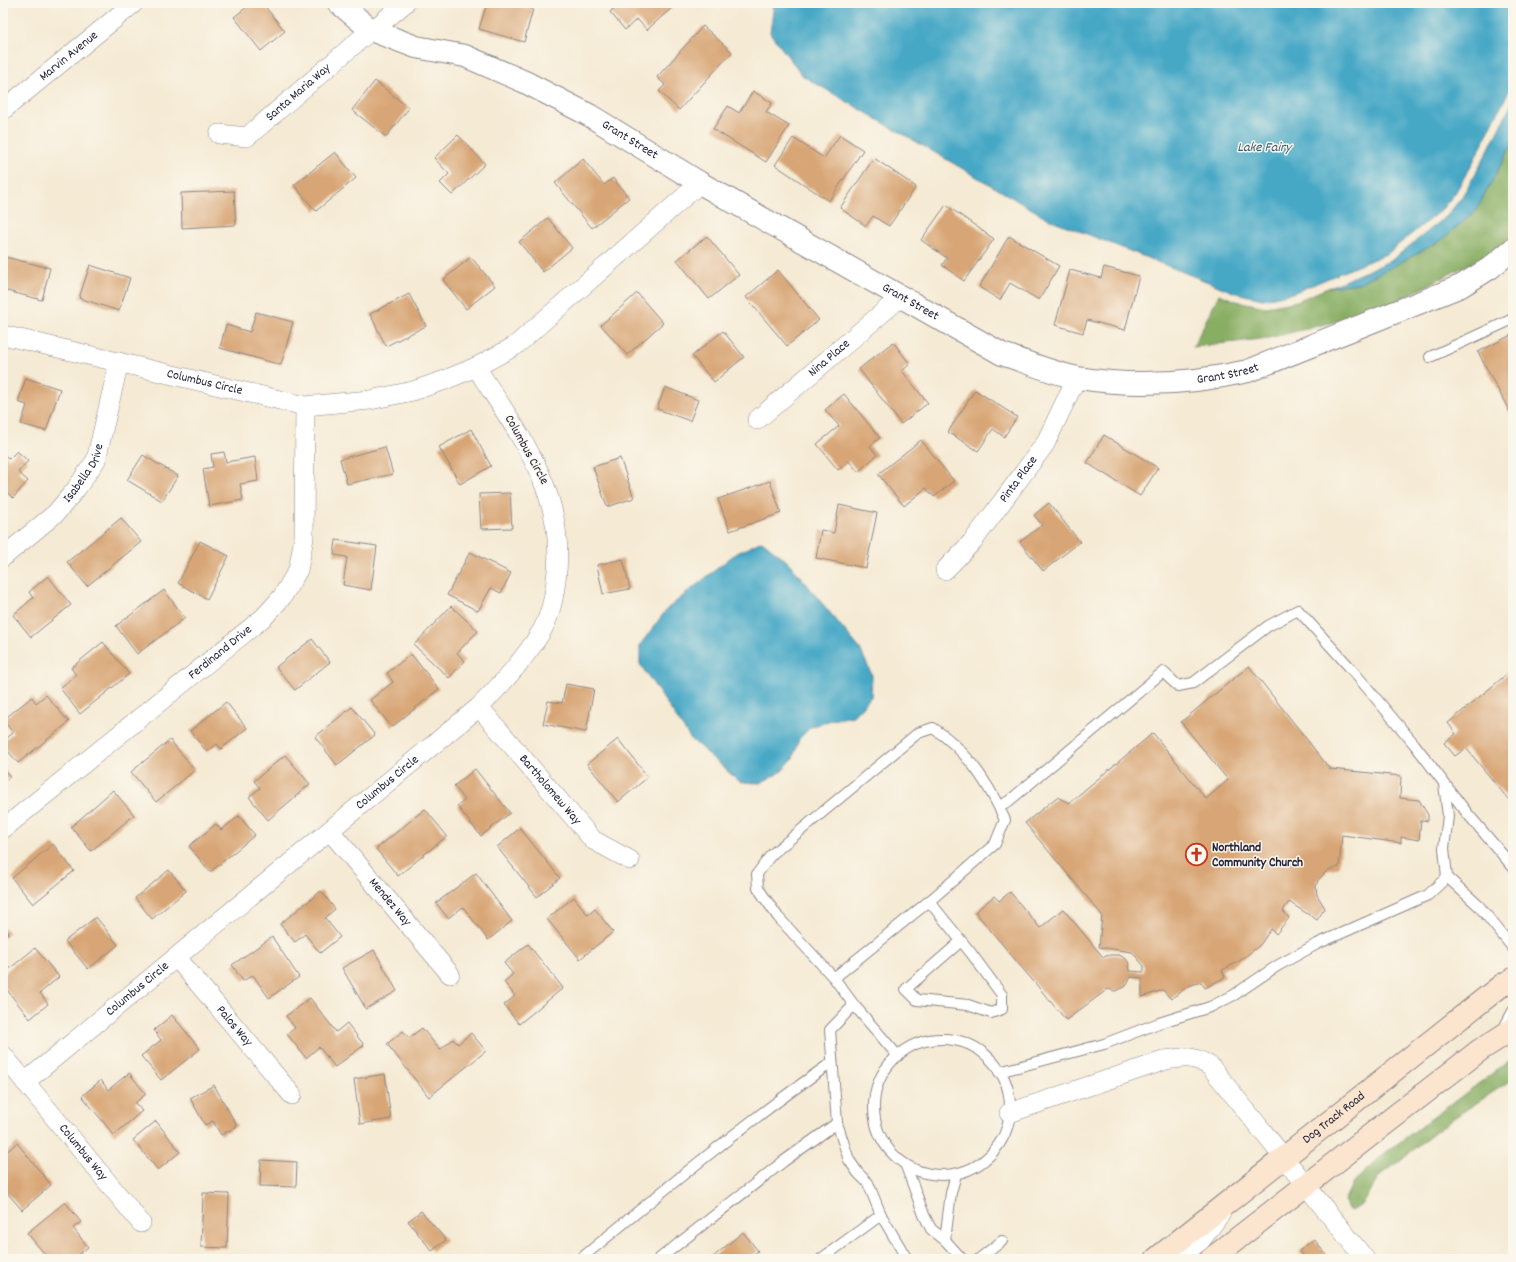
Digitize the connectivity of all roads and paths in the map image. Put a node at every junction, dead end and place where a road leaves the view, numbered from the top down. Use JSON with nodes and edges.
{"nodes":[{"id":1,"x":134,"y":3,"type":"edge"},
{"id":2,"x":339,"y":3,"type":"edge"},
{"id":3,"x":405,"y":3,"type":"edge"},
{"id":4,"x":372,"y":30,"type":"junction"},
{"id":5,"x":3,"y":110,"type":"edge"},
{"id":6,"x":219,"y":134,"type":"dead end"},
{"id":7,"x":700,"y":183,"type":"junction"},
{"id":8,"x":1513,"y":249,"type":"edge"},
{"id":9,"x":902,"y":296,"type":"junction"},
{"id":10,"x":1513,"y":319,"type":"edge"},
{"id":11,"x":3,"y":335,"type":"edge"},
{"id":12,"x":1430,"y":357,"type":"dead end"},
{"id":13,"x":119,"y":362,"type":"junction"},
{"id":14,"x":476,"y":367,"type":"junction"},
{"id":15,"x":1077,"y":378,"type":"junction"},
{"id":16,"x":305,"y":406,"type":"junction"},
{"id":17,"x":757,"y":420,"type":"dead end"},
{"id":18,"x":3,"y":557,"type":"edge"},
{"id":19,"x":945,"y":570,"type":"dead end"},
{"id":20,"x":479,"y":707,"type":"junction"},
{"id":21,"x":1444,"y":784,"type":"junction"},
{"id":22,"x":999,"y":806,"type":"junction"},
{"id":23,"x":3,"y":829,"type":"edge"},
{"id":24,"x":330,"y":831,"type":"junction"},
{"id":25,"x":630,"y":860,"type":"dead end"},
{"id":26,"x":1513,"y":867,"type":"edge"},
{"id":27,"x":1447,"y":877,"type":"junction"},
{"id":28,"x":929,"y":901,"type":"junction"},
{"id":29,"x":960,"y":942,"type":"junction"},
{"id":30,"x":1513,"y":948,"type":"edge"},
{"id":31,"x":177,"y":958,"type":"junction"},
{"id":32,"x":450,"y":974,"type":"dead end"},
{"id":33,"x":834,"y":978,"type":"junction"},
{"id":34,"x":1513,"y":979,"type":"edge"},
{"id":35,"x":854,"y":1005,"type":"junction"},
{"id":36,"x":1513,"y":1011,"type":"edge"},
{"id":37,"x":1506,"y":1033,"type":"edge"},
{"id":38,"x":3,"y":1055,"type":"edge"},
{"id":39,"x":898,"y":1056,"type":"junction"},
{"id":40,"x":831,"y":1063,"type":"junction"},
{"id":41,"x":999,"y":1072,"type":"junction"},
{"id":42,"x":26,"y":1082,"type":"junction"},
{"id":43,"x":292,"y":1095,"type":"dead end"},
{"id":44,"x":1009,"y":1113,"type":"junction"},
{"id":45,"x":837,"y":1123,"type":"junction"},
{"id":46,"x":1284,"y":1159,"type":"junction"},
{"id":47,"x":906,"y":1166,"type":"junction"},
{"id":48,"x":956,"y":1174,"type":"junction"},
{"id":49,"x":1305,"y":1185,"type":"junction"},
{"id":50,"x":1232,"y":1199,"type":"junction"},
{"id":51,"x":882,"y":1214,"type":"junction"},
{"id":52,"x":141,"y":1222,"type":"dead end"},
{"id":53,"x":945,"y":1240,"type":"junction"},
{"id":54,"x":1002,"y":1241,"type":"dead end"},
{"id":55,"x":585,"y":1259,"type":"edge"},
{"id":56,"x":659,"y":1259,"type":"edge"},
{"id":57,"x":821,"y":1259,"type":"edge"},
{"id":58,"x":906,"y":1259,"type":"edge"},
{"id":59,"x":962,"y":1259,"type":"edge"},
{"id":60,"x":979,"y":1259,"type":"edge"},
{"id":61,"x":1156,"y":1259,"type":"edge"},
{"id":62,"x":1177,"y":1259,"type":"edge"},
{"id":63,"x":1212,"y":1259,"type":"edge"},
{"id":64,"x":1365,"y":1259,"type":"edge"}],
"edges":[{"from":1,"to":5,"type":"street","name":"Marvin Avenue"},
{"from":2,"to":4,"type":"street","name":"Grant Street"},
{"from":3,"to":4,"type":"street","name":"Santa Maria Way"},
{"from":4,"to":6,"type":"street","name":"Santa Maria Way"},
{"from":4,"to":7,"type":"street","name":"Grant Street"},
{"from":7,"to":9,"type":"street","name":"Grant Street"},
{"from":7,"to":14,"type":"street","name":"Columbus Circle"},
{"from":8,"to":15,"type":"street","name":"Grant Street"},
{"from":9,"to":15,"type":"street","name":"Grant Street"},
{"from":9,"to":17,"type":"street","name":"Nina Place"},
{"from":10,"to":12,"type":"lane"},
{"from":11,"to":13,"type":"street","name":"Columbus Circle"},
{"from":13,"to":16,"type":"street","name":"Columbus Circle"},
{"from":13,"to":18,"type":"street","name":"Isabella Drive"},
{"from":14,"to":16,"type":"street","name":"Columbus Circle"},
{"from":14,"to":20,"type":"street","name":"Columbus Circle"},
{"from":15,"to":19,"type":"street","name":"Pinta Place"},
{"from":16,"to":23,"type":"street","name":"Ferdinand Drive"},
{"from":20,"to":24,"type":"street","name":"Columbus Circle"},
{"from":20,"to":25,"type":"street","name":"Bartholomew Way"},
{"from":21,"to":22,"type":"lane"},
{"from":21,"to":26,"type":"lane"},
{"from":21,"to":27,"type":"lane"},
{"from":22,"to":28,"type":"lane"},
{"from":22,"to":33,"type":"lane"},
{"from":24,"to":31,"type":"street","name":"Columbus Circle"},
{"from":24,"to":32,"type":"street","name":"Mendez Way"},
{"from":27,"to":30,"type":"lane"},
{"from":27,"to":41,"type":"lane"},
{"from":28,"to":29,"type":"lane"},
{"from":28,"to":33,"type":"lane"},
{"from":29,"to":29,"type":"lane"},
{"from":31,"to":42,"type":"street","name":"Columbus Circle"},
{"from":31,"to":43,"type":"street","name":"Palos Way"},
{"from":33,"to":35,"type":"lane"},
{"from":34,"to":46,"type":"main road","name":"Dog Track Road"},
{"from":35,"to":39,"type":"lane"},
{"from":35,"to":40,"type":"lane"},
{"from":36,"to":37,"type":"lane"},
{"from":37,"to":49,"type":"main road"},
{"from":38,"to":42,"type":"street"},
{"from":39,"to":41,"type":"lane"},
{"from":39,"to":47,"type":"lane"},
{"from":40,"to":45,"type":"lane"},
{"from":40,"to":55,"type":"lane"},
{"from":41,"to":44,"type":"lane"},
{"from":42,"to":52,"type":"street","name":"Columbus Way"},
{"from":44,"to":46,"type":"street"},
{"from":44,"to":48,"type":"lane"},
{"from":45,"to":51,"type":"lane"},
{"from":45,"to":56,"type":"lane"},
{"from":46,"to":49,"type":"street"},
{"from":46,"to":50,"type":"main road","name":"Dog Track Road"},
{"from":47,"to":48,"type":"lane"},
{"from":47,"to":53,"type":"lane"},
{"from":48,"to":53,"type":"lane"},
{"from":49,"to":63,"type":"main road"},
{"from":49,"to":64,"type":"street"},
{"from":50,"to":61,"type":"main road","name":"Dog Track Road"},
{"from":50,"to":62,"type":"street"},
{"from":51,"to":57,"type":"lane"},
{"from":51,"to":58,"type":"lane"},
{"from":53,"to":59,"type":"lane"},
{"from":54,"to":60,"type":"lane"}]}
